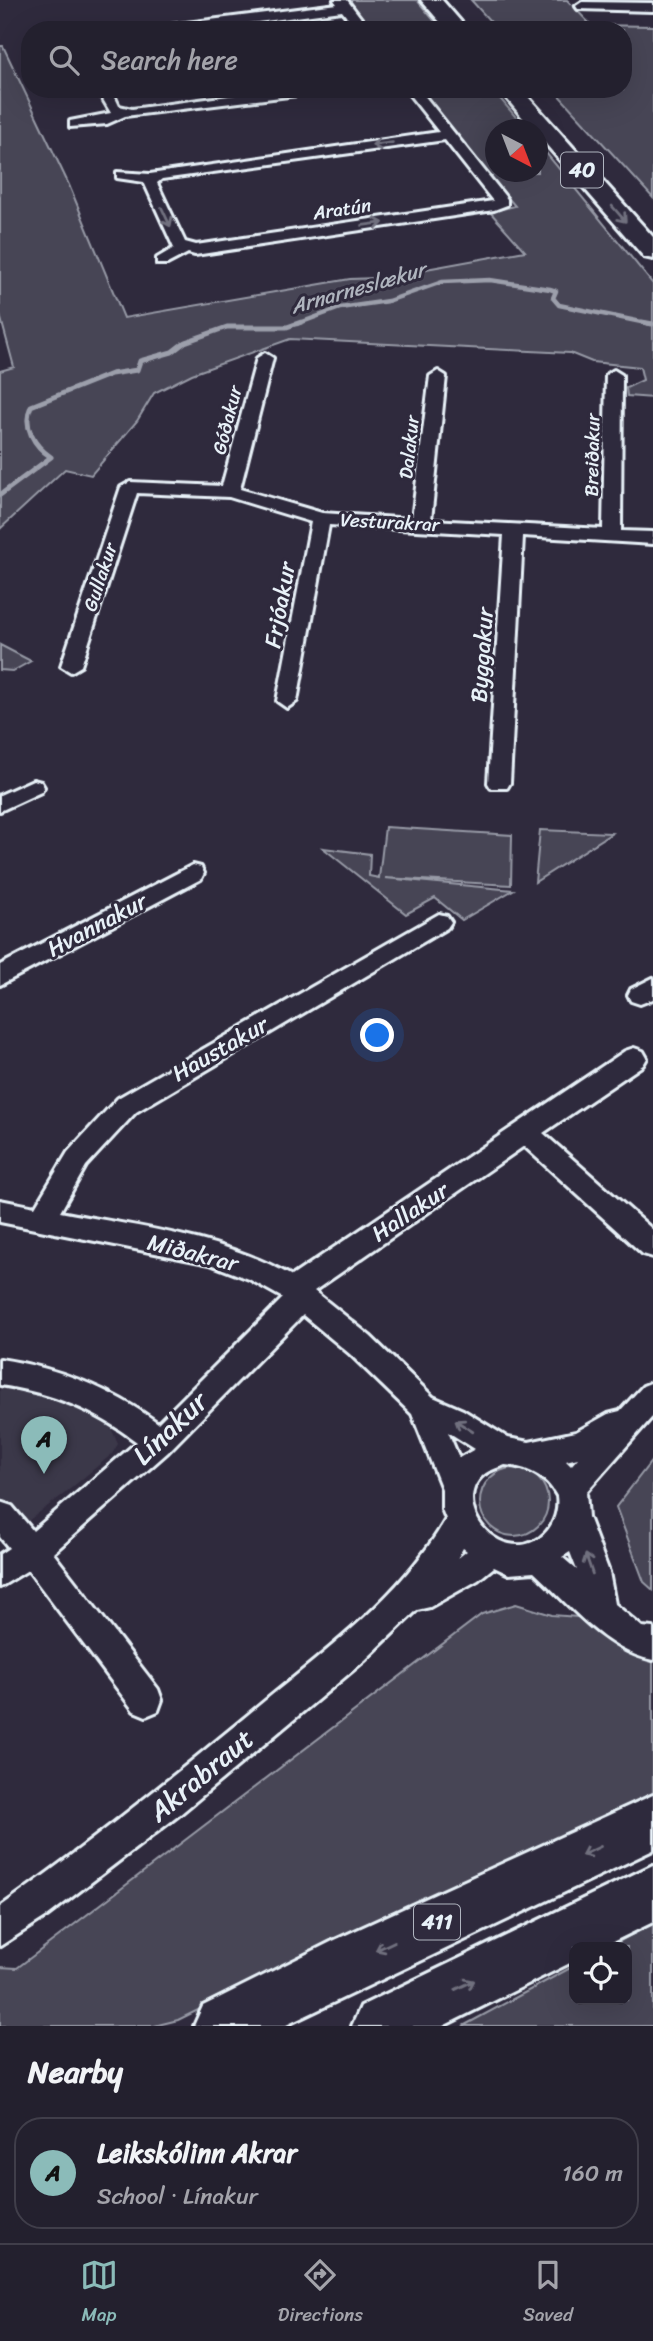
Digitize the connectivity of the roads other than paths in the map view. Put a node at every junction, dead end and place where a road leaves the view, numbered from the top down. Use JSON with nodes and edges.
{"nodes":[{"id":1,"x":431,"y":0,"type":"edge"},
{"id":2,"x":343,"y":4,"type":"edge"},
{"id":3,"x":649,"y":4,"type":"edge"},
{"id":4,"x":582,"y":6,"type":"dead end"},
{"id":5,"x":225,"y":21,"type":"edge"},
{"id":6,"x":357,"y":21,"type":"edge"},
{"id":7,"x":450,"y":21,"type":"edge"},
{"id":8,"x":108,"y":98,"type":"edge"},
{"id":9,"x":239,"y":98,"type":"edge"},
{"id":10,"x":419,"y":98,"type":"edge"},
{"id":11,"x":517,"y":98,"type":"edge"},
{"id":12,"x":122,"y":112,"type":"junction"},
{"id":13,"x":75,"y":124,"type":"dead end"},
{"id":14,"x":449,"y":135,"type":"junction"},
{"id":15,"x":122,"y":175,"type":"dead end"},
{"id":16,"x":151,"y":178,"type":"junction"},
{"id":17,"x":186,"y":248,"type":"junction"},
{"id":18,"x":653,"y":252,"type":"edge"},
{"id":19,"x":162,"y":261,"type":"dead end"},
{"id":20,"x":265,"y":358,"type":"dead end"},
{"id":21,"x":614,"y":375,"type":"dead end"},
{"id":22,"x":438,"y":376,"type":"dead end"},
{"id":23,"x":130,"y":487,"type":"joint"},
{"id":24,"x":230,"y":492,"type":"junction"},
{"id":25,"x":321,"y":519,"type":"junction"},
{"id":26,"x":421,"y":523,"type":"junction"},
{"id":27,"x":514,"y":530,"type":"junction"},
{"id":28,"x":612,"y":535,"type":"junction"},
{"id":29,"x":653,"y":538,"type":"edge"},
{"id":30,"x":71,"y":666,"type":"dead end"},
{"id":31,"x":287,"y":701,"type":"dead end"},
{"id":32,"x":499,"y":783,"type":"dead end"},
{"id":33,"x":33,"y":787,"type":"dead end"},
{"id":34,"x":0,"y":804,"type":"edge"},
{"id":35,"x":193,"y":873,"type":"dead end"},
{"id":36,"x":439,"y":922,"type":"dead end"},
{"id":37,"x":0,"y":976,"type":"edge"},
{"id":38,"x":634,"y":1058,"type":"dead end"},
{"id":39,"x":526,"y":1133,"type":"junction"},
{"id":40,"x":0,"y":1211,"type":"edge"},
{"id":41,"x":41,"y":1221,"type":"junction"},
{"id":42,"x":653,"y":1246,"type":"edge"},
{"id":43,"x":298,"y":1294,"type":"junction"},
{"id":44,"x":0,"y":1372,"type":"edge"},
{"id":45,"x":645,"y":1403,"type":"edge"},
{"id":46,"x":423,"y":1406,"type":"junction"},
{"id":47,"x":157,"y":1440,"type":"junction"},
{"id":48,"x":503,"y":1451,"type":"junction"},
{"id":49,"x":534,"y":1454,"type":"junction"},
{"id":50,"x":457,"y":1489,"type":"junction"},
{"id":51,"x":571,"y":1504,"type":"junction"},
{"id":52,"x":1,"y":1516,"type":"edge"},
{"id":53,"x":460,"y":1524,"type":"junction"},
{"id":54,"x":32,"y":1551,"type":"junction"},
{"id":55,"x":489,"y":1552,"type":"junction"},
{"id":56,"x":538,"y":1556,"type":"junction"},
{"id":57,"x":0,"y":1572,"type":"edge"},
{"id":58,"x":395,"y":1611,"type":"junction"},
{"id":59,"x":601,"y":1611,"type":"junction"},
{"id":60,"x":653,"y":1644,"type":"edge"},
{"id":61,"x":146,"y":1700,"type":"dead end"},
{"id":62,"x":653,"y":1822,"type":"edge"},
{"id":63,"x":653,"y":1893,"type":"edge"},
{"id":64,"x":0,"y":1928,"type":"edge"},
{"id":65,"x":223,"y":2026,"type":"edge"},
{"id":66,"x":382,"y":2026,"type":"edge"}],
"edges":[{"from":1,"to":7,"type":"main road"},
{"from":2,"to":5,"type":"street"},
{"from":2,"to":6,"type":"street"},
{"from":3,"to":4,"type":"street"},
{"from":8,"to":12,"type":"street"},
{"from":9,"to":12,"type":"street"},
{"from":10,"to":14,"type":"street"},
{"from":11,"to":18,"type":"main road","number":"40","one_way":true},
{"from":12,"to":13,"type":"street"},
{"from":14,"to":16,"type":"street","one_way":true},
{"from":17,"to":14,"type":"street","name":"Aratún","one_way":true},
{"from":15,"to":16,"type":"street"},
{"from":16,"to":17,"type":"street","one_way":true},
{"from":17,"to":19,"type":"street","name":"Aratún"},
{"from":20,"to":24,"type":"street","name":"Góðakur"},
{"from":21,"to":28,"type":"street","name":"Breiðakur"},
{"from":22,"to":26,"type":"street","name":"Dalakur"},
{"from":23,"to":24,"type":"street","name":"Vesturakrar"},
{"from":23,"to":30,"type":"street","name":"Gullakur"},
{"from":24,"to":25,"type":"street","name":"Vesturakrar"},
{"from":25,"to":26,"type":"street","name":"Vesturakrar"},
{"from":25,"to":31,"type":"street","name":"Frjóakur"},
{"from":26,"to":27,"type":"street","name":"Vesturakrar"},
{"from":27,"to":28,"type":"street","name":"Vesturakrar"},
{"from":27,"to":32,"type":"street","name":"Byggakur"},
{"from":28,"to":29,"type":"street","name":"Vesturakrar"},
{"from":33,"to":34,"type":"street"},
{"from":35,"to":37,"type":"street","name":"Hvannakur"},
{"from":36,"to":41,"type":"street","name":"Haustakur"},
{"from":38,"to":39,"type":"street","name":"Hallakur"},
{"from":39,"to":42,"type":"street"},
{"from":39,"to":43,"type":"street","name":"Hallakur"},
{"from":40,"to":41,"type":"street","name":"Miðakrar"},
{"from":41,"to":43,"type":"street","name":"Miðakrar"},
{"from":43,"to":46,"type":"street","name":"Miðakrar"},
{"from":43,"to":47,"type":"street","name":"Línakur"},
{"from":44,"to":47,"type":"street"},
{"from":45,"to":49,"type":"street"},
{"from":45,"to":51,"type":"street"},
{"from":48,"to":46,"type":"street","name":"Miðakrar","one_way":true},
{"from":46,"to":50,"type":"street","name":"Miðakrar"},
{"from":47,"to":54,"type":"street","name":"Línakur"},
{"from":48,"to":49,"type":"street"},
{"from":48,"to":50,"type":"street"},
{"from":49,"to":51,"type":"street"},
{"from":50,"to":53,"type":"street"},
{"from":51,"to":56,"type":"street"},
{"from":59,"to":51,"type":"street","one_way":true},
{"from":52,"to":54,"type":"street"},
{"from":53,"to":55,"type":"street"},
{"from":53,"to":58,"type":"street","name":"Akrabraut"},
{"from":54,"to":57,"type":"street","name":"Línakur"},
{"from":54,"to":61,"type":"street"},
{"from":55,"to":56,"type":"street"},
{"from":55,"to":58,"type":"street","name":"Akrabraut"},
{"from":56,"to":59,"type":"street"},
{"from":58,"to":64,"type":"street","name":"Akrabraut"},
{"from":59,"to":60,"type":"street"},
{"from":62,"to":65,"type":"main road","number":"411","one_way":true},
{"from":66,"to":63,"type":"main road","one_way":true}]}
